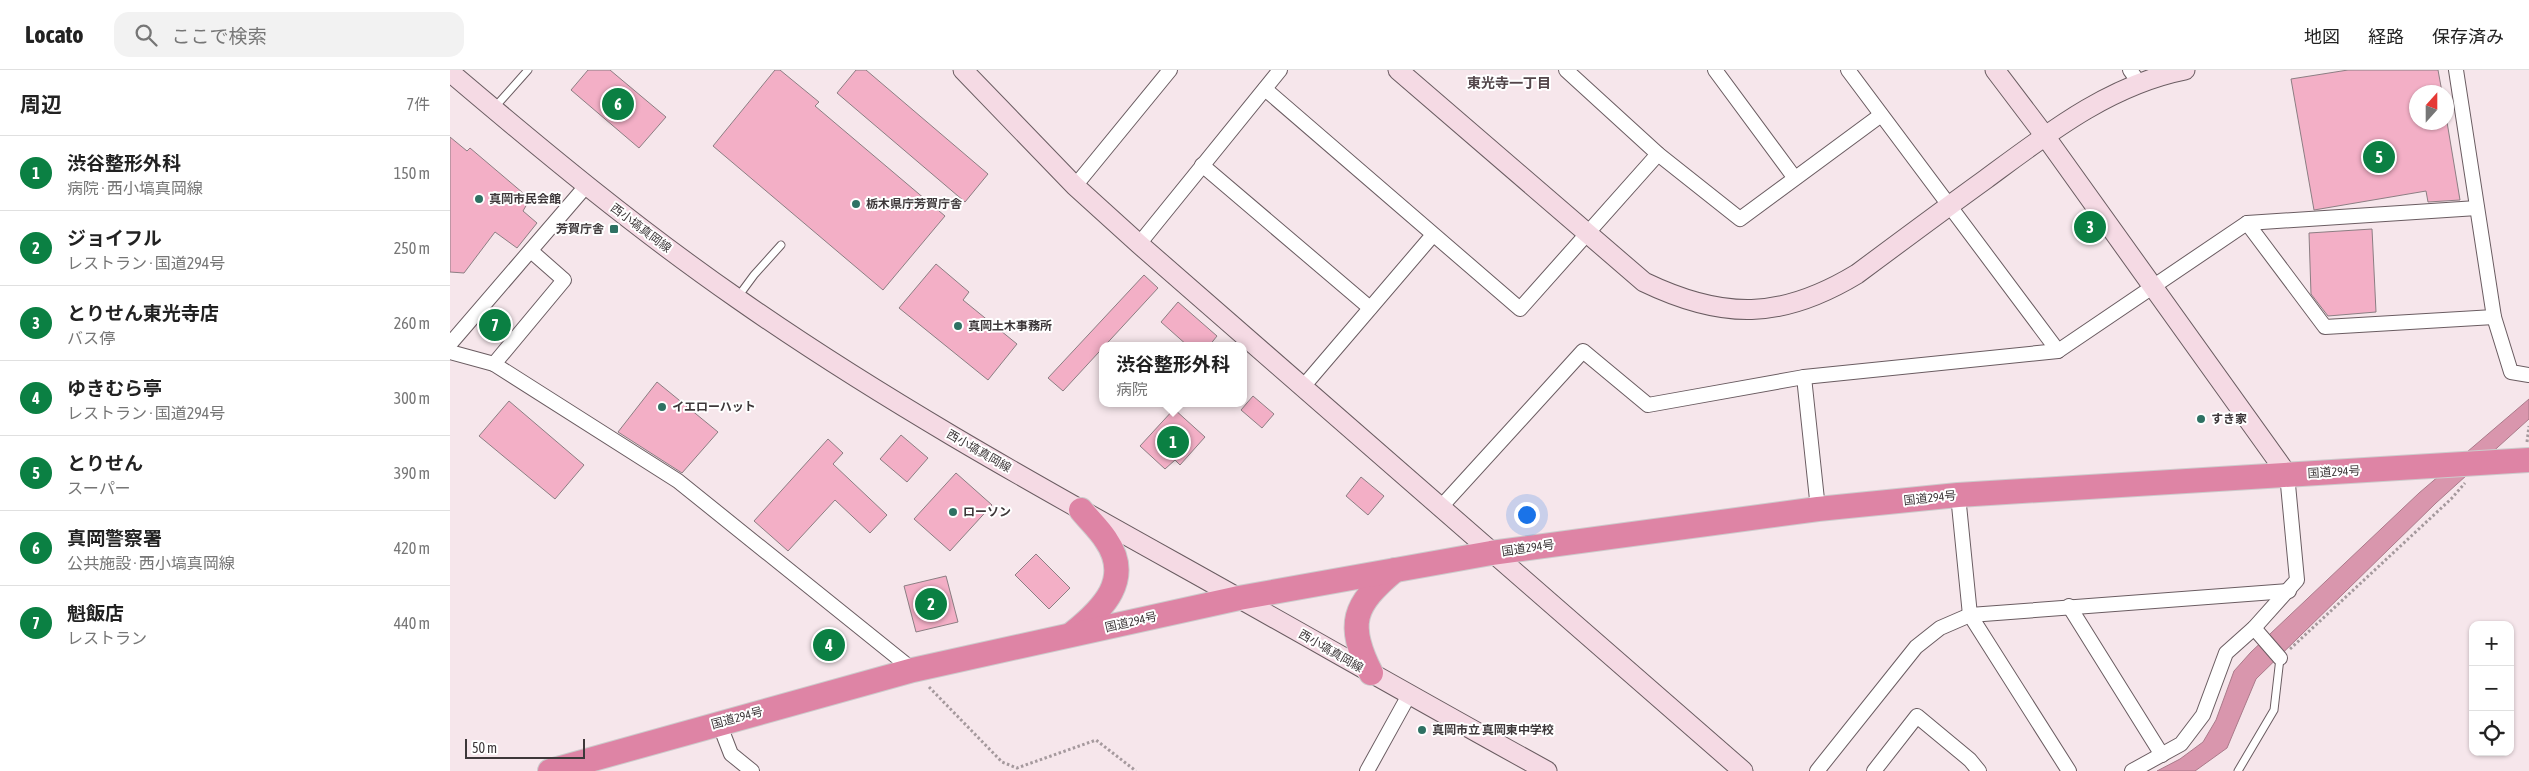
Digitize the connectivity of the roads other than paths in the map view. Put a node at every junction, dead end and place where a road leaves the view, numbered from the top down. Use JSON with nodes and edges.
{"nodes":[{"id":1,"x":528,"y":70,"type":"edge"},
{"id":2,"x":963,"y":70,"type":"edge"},
{"id":3,"x":1170,"y":70,"type":"edge"},
{"id":4,"x":1280,"y":70,"type":"edge"},
{"id":5,"x":1398,"y":70,"type":"edge"},
{"id":6,"x":1566,"y":70,"type":"edge"},
{"id":7,"x":1715,"y":70,"type":"edge"},
{"id":8,"x":1848,"y":70,"type":"edge"},
{"id":9,"x":1996,"y":70,"type":"edge"},
{"id":10,"x":2185,"y":70,"type":"edge"},
{"id":11,"x":2456,"y":70,"type":"edge"},
{"id":12,"x":450,"y":72,"type":"edge"},
{"id":13,"x":2135,"y":77,"type":"edge"},
{"id":14,"x":1265,"y":89,"type":"junction"},
{"id":15,"x":493,"y":109,"type":"junction"},
{"id":16,"x":1881,"y":115,"type":"junction"},
{"id":17,"x":2045,"y":136,"type":"junction"},
{"id":18,"x":1658,"y":154,"type":"junction"},
{"id":19,"x":1202,"y":165,"type":"junction"},
{"id":20,"x":1794,"y":177,"type":"junction"},
{"id":21,"x":586,"y":186,"type":"junction"},
{"id":22,"x":1075,"y":186,"type":"junction"},
{"id":23,"x":1950,"y":206,"type":"junction"},
{"id":24,"x":2478,"y":208,"type":"junction"},
{"id":25,"x":2248,"y":223,"type":"junction"},
{"id":26,"x":1586,"y":234,"type":"junction"},
{"id":27,"x":1432,"y":236,"type":"junction"},
{"id":28,"x":1139,"y":244,"type":"junction"},
{"id":29,"x":781,"y":245,"type":"dead end"},
{"id":30,"x":531,"y":251,"type":"junction"},
{"id":31,"x":2153,"y":287,"type":"junction"},
{"id":32,"x":736,"y":298,"type":"junction"},
{"id":33,"x":1370,"y":308,"type":"junction"},
{"id":34,"x":2494,"y":317,"type":"junction"},
{"id":35,"x":450,"y":344,"type":"edge"},
{"id":36,"x":2058,"y":351,"type":"junction"},
{"id":37,"x":450,"y":352,"type":"edge"},
{"id":38,"x":494,"y":364,"type":"junction"},
{"id":39,"x":2529,"y":376,"type":"edge"},
{"id":40,"x":1804,"y":377,"type":"junction"},
{"id":41,"x":1302,"y":388,"type":"junction"},
{"id":42,"x":2529,"y":460,"type":"edge"},
{"id":43,"x":2286,"y":474,"type":"junction"},
{"id":44,"x":1958,"y":495,"type":"junction"},
{"id":45,"x":1440,"y":508,"type":"junction"},
{"id":46,"x":1818,"y":509,"type":"junction"},
{"id":47,"x":1081,"y":510,"type":"junction"},
{"id":48,"x":1491,"y":553,"type":"junction"},
{"id":49,"x":1395,"y":570,"type":"junction"},
{"id":50,"x":2289,"y":591,"type":"junction"},
{"id":51,"x":1239,"y":598,"type":"junction"},
{"id":52,"x":2069,"y":606,"type":"junction"},
{"id":53,"x":1970,"y":615,"type":"junction"},
{"id":54,"x":2254,"y":628,"type":"junction"},
{"id":55,"x":1070,"y":636,"type":"junction"},
{"id":56,"x":2280,"y":658,"type":"joint"},
{"id":57,"x":913,"y":670,"type":"junction"},
{"id":58,"x":1371,"y":674,"type":"junction"},
{"id":59,"x":1409,"y":695,"type":"junction"},
{"id":60,"x":719,"y":723,"type":"junction"},
{"id":61,"x":2162,"y":755,"type":"junction"},
{"id":62,"x":550,"y":771,"type":"edge"},
{"id":63,"x":752,"y":771,"type":"edge"},
{"id":64,"x":1367,"y":771,"type":"edge"},
{"id":65,"x":1547,"y":771,"type":"edge"},
{"id":66,"x":1743,"y":771,"type":"edge"},
{"id":67,"x":1817,"y":771,"type":"edge"},
{"id":68,"x":1874,"y":771,"type":"edge"},
{"id":69,"x":1979,"y":771,"type":"edge"},
{"id":70,"x":2069,"y":771,"type":"edge"},
{"id":71,"x":2132,"y":771,"type":"edge"},
{"id":72,"x":2238,"y":771,"type":"edge"}],
"edges":[{"from":1,"to":15,"type":"lane"},
{"from":2,"to":22,"type":"street"},
{"from":3,"to":22,"type":"street"},
{"from":4,"to":14,"type":"street"},
{"from":5,"to":26,"type":"street"},
{"from":6,"to":18,"type":"street"},
{"from":7,"to":20,"type":"street"},
{"from":8,"to":16,"type":"street"},
{"from":9,"to":17,"type":"street"},
{"from":10,"to":13,"type":"street"},
{"from":11,"to":24,"type":"street"},
{"from":12,"to":15,"type":"street","name":"西小塙真岡線"},
{"from":13,"to":17,"type":"street"},
{"from":14,"to":19,"type":"street"},
{"from":14,"to":27,"type":"street"},
{"from":15,"to":21,"type":"street","name":"西小塙真岡線"},
{"from":16,"to":20,"type":"street"},
{"from":16,"to":23,"type":"street"},
{"from":17,"to":23,"type":"street"},
{"from":17,"to":31,"type":"street"},
{"from":18,"to":20,"type":"street"},
{"from":18,"to":26,"type":"street"},
{"from":19,"to":28,"type":"street"},
{"from":19,"to":33,"type":"street"},
{"from":21,"to":30,"type":"street"},
{"from":21,"to":32,"type":"street","name":"西小塙真岡線"},
{"from":22,"to":28,"type":"street"},
{"from":23,"to":26,"type":"street"},
{"from":23,"to":36,"type":"street"},
{"from":24,"to":25,"type":"street"},
{"from":24,"to":34,"type":"street"},
{"from":25,"to":31,"type":"street"},
{"from":25,"to":34,"type":"street"},
{"from":26,"to":27,"type":"street"},
{"from":27,"to":33,"type":"street"},
{"from":28,"to":41,"type":"street"},
{"from":29,"to":32,"type":"lane"},
{"from":30,"to":35,"type":"street"},
{"from":30,"to":38,"type":"street"},
{"from":31,"to":36,"type":"street"},
{"from":31,"to":43,"type":"street"},
{"from":32,"to":47,"type":"street","name":"西小塙真岡線"},
{"from":33,"to":41,"type":"street"},
{"from":34,"to":39,"type":"street"},
{"from":36,"to":40,"type":"street"},
{"from":37,"to":38,"type":"street"},
{"from":38,"to":57,"type":"street"},
{"from":40,"to":45,"type":"street"},
{"from":40,"to":46,"type":"street"},
{"from":41,"to":45,"type":"street"},
{"from":42,"to":43,"type":"highway","name":"国道294号"},
{"from":43,"to":44,"type":"highway","name":"国道294号"},
{"from":43,"to":50,"type":"street"},
{"from":44,"to":46,"type":"highway","name":"国道294号"},
{"from":44,"to":53,"type":"street"},
{"from":45,"to":48,"type":"street"},
{"from":46,"to":48,"type":"highway","name":"国道294号"},
{"from":47,"to":51,"type":"street","name":"西小塙真岡線"},
{"from":47,"to":55,"type":"highway"},
{"from":48,"to":49,"type":"highway","name":"国道294号"},
{"from":48,"to":66,"type":"street"},
{"from":49,"to":51,"type":"highway","name":"国道294号"},
{"from":49,"to":58,"type":"highway"},
{"from":50,"to":52,"type":"street"},
{"from":50,"to":54,"type":"street"},
{"from":51,"to":55,"type":"highway","name":"国道294号"},
{"from":51,"to":58,"type":"street","name":"西小塙真岡線"},
{"from":52,"to":53,"type":"street"},
{"from":52,"to":61,"type":"street"},
{"from":53,"to":67,"type":"street"},
{"from":53,"to":70,"type":"street"},
{"from":54,"to":56,"type":"street"},
{"from":54,"to":61,"type":"street"},
{"from":55,"to":57,"type":"highway","name":"国道294号"},
{"from":56,"to":72,"type":"lane"},
{"from":57,"to":60,"type":"highway","name":"国道294号"},
{"from":58,"to":59,"type":"street","name":"西小塙真岡線"},
{"from":59,"to":64,"type":"street"},
{"from":59,"to":65,"type":"street","name":"西小塙真岡線"},
{"from":60,"to":62,"type":"highway","name":"国道294号"},
{"from":60,"to":63,"type":"street"},
{"from":61,"to":71,"type":"street"},
{"from":68,"to":69,"type":"street"}]}
